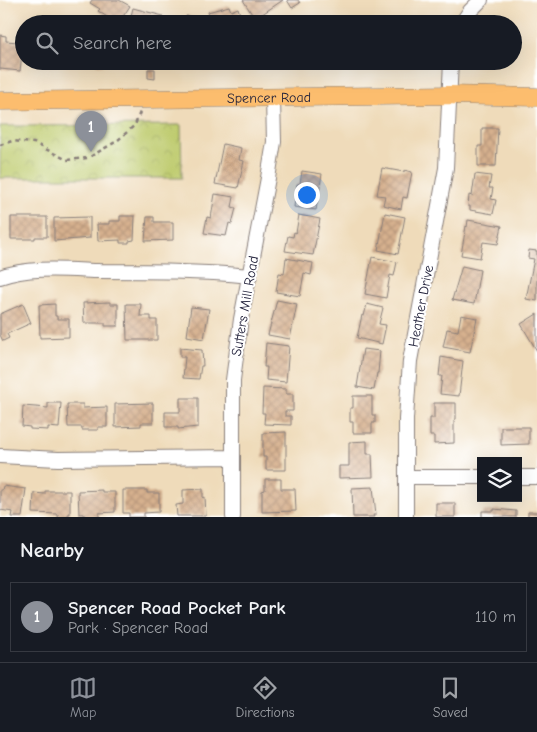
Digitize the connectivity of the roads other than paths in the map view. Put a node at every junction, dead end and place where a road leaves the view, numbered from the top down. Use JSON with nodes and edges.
{"nodes":[{"id":1,"x":481,"y":0,"type":"edge"},
{"id":2,"x":467,"y":15,"type":"edge"},
{"id":3,"x":451,"y":70,"type":"edge"},
{"id":4,"x":450,"y":95,"type":"junction"},
{"id":5,"x":537,"y":96,"type":"edge"},
{"id":6,"x":273,"y":98,"type":"junction"},
{"id":7,"x":0,"y":101,"type":"edge"},
{"id":8,"x":250,"y":276,"type":"junction"},
{"id":9,"x":0,"y":278,"type":"edge"},
{"id":10,"x":0,"y":456,"type":"edge"},
{"id":11,"x":232,"y":457,"type":"junction"},
{"id":12,"x":406,"y":477,"type":"junction"},
{"id":13,"x":477,"y":477,"type":"edge"},
{"id":14,"x":522,"y":477,"type":"edge"},
{"id":15,"x":537,"y":477,"type":"edge"},
{"id":16,"x":233,"y":517,"type":"edge"},
{"id":17,"x":406,"y":517,"type":"edge"}],
"edges":[{"from":1,"to":2,"type":"street"},
{"from":3,"to":4,"type":"street","name":"Heather Drive"},
{"from":4,"to":5,"type":"main road","name":"Spencer Road"},
{"from":4,"to":6,"type":"main road","name":"Spencer Road"},
{"from":4,"to":12,"type":"street","name":"Heather Drive"},
{"from":6,"to":7,"type":"main road","name":"Spencer Road"},
{"from":6,"to":8,"type":"street","name":"Sutters Mill Road"},
{"from":8,"to":9,"type":"street"},
{"from":8,"to":11,"type":"street","name":"Sutters Mill Road"},
{"from":10,"to":11,"type":"street"},
{"from":11,"to":16,"type":"street","name":"Sutters Mill Road"},
{"from":12,"to":13,"type":"street"},
{"from":12,"to":17,"type":"street","name":"Heather Drive"},
{"from":14,"to":15,"type":"street"}]}
